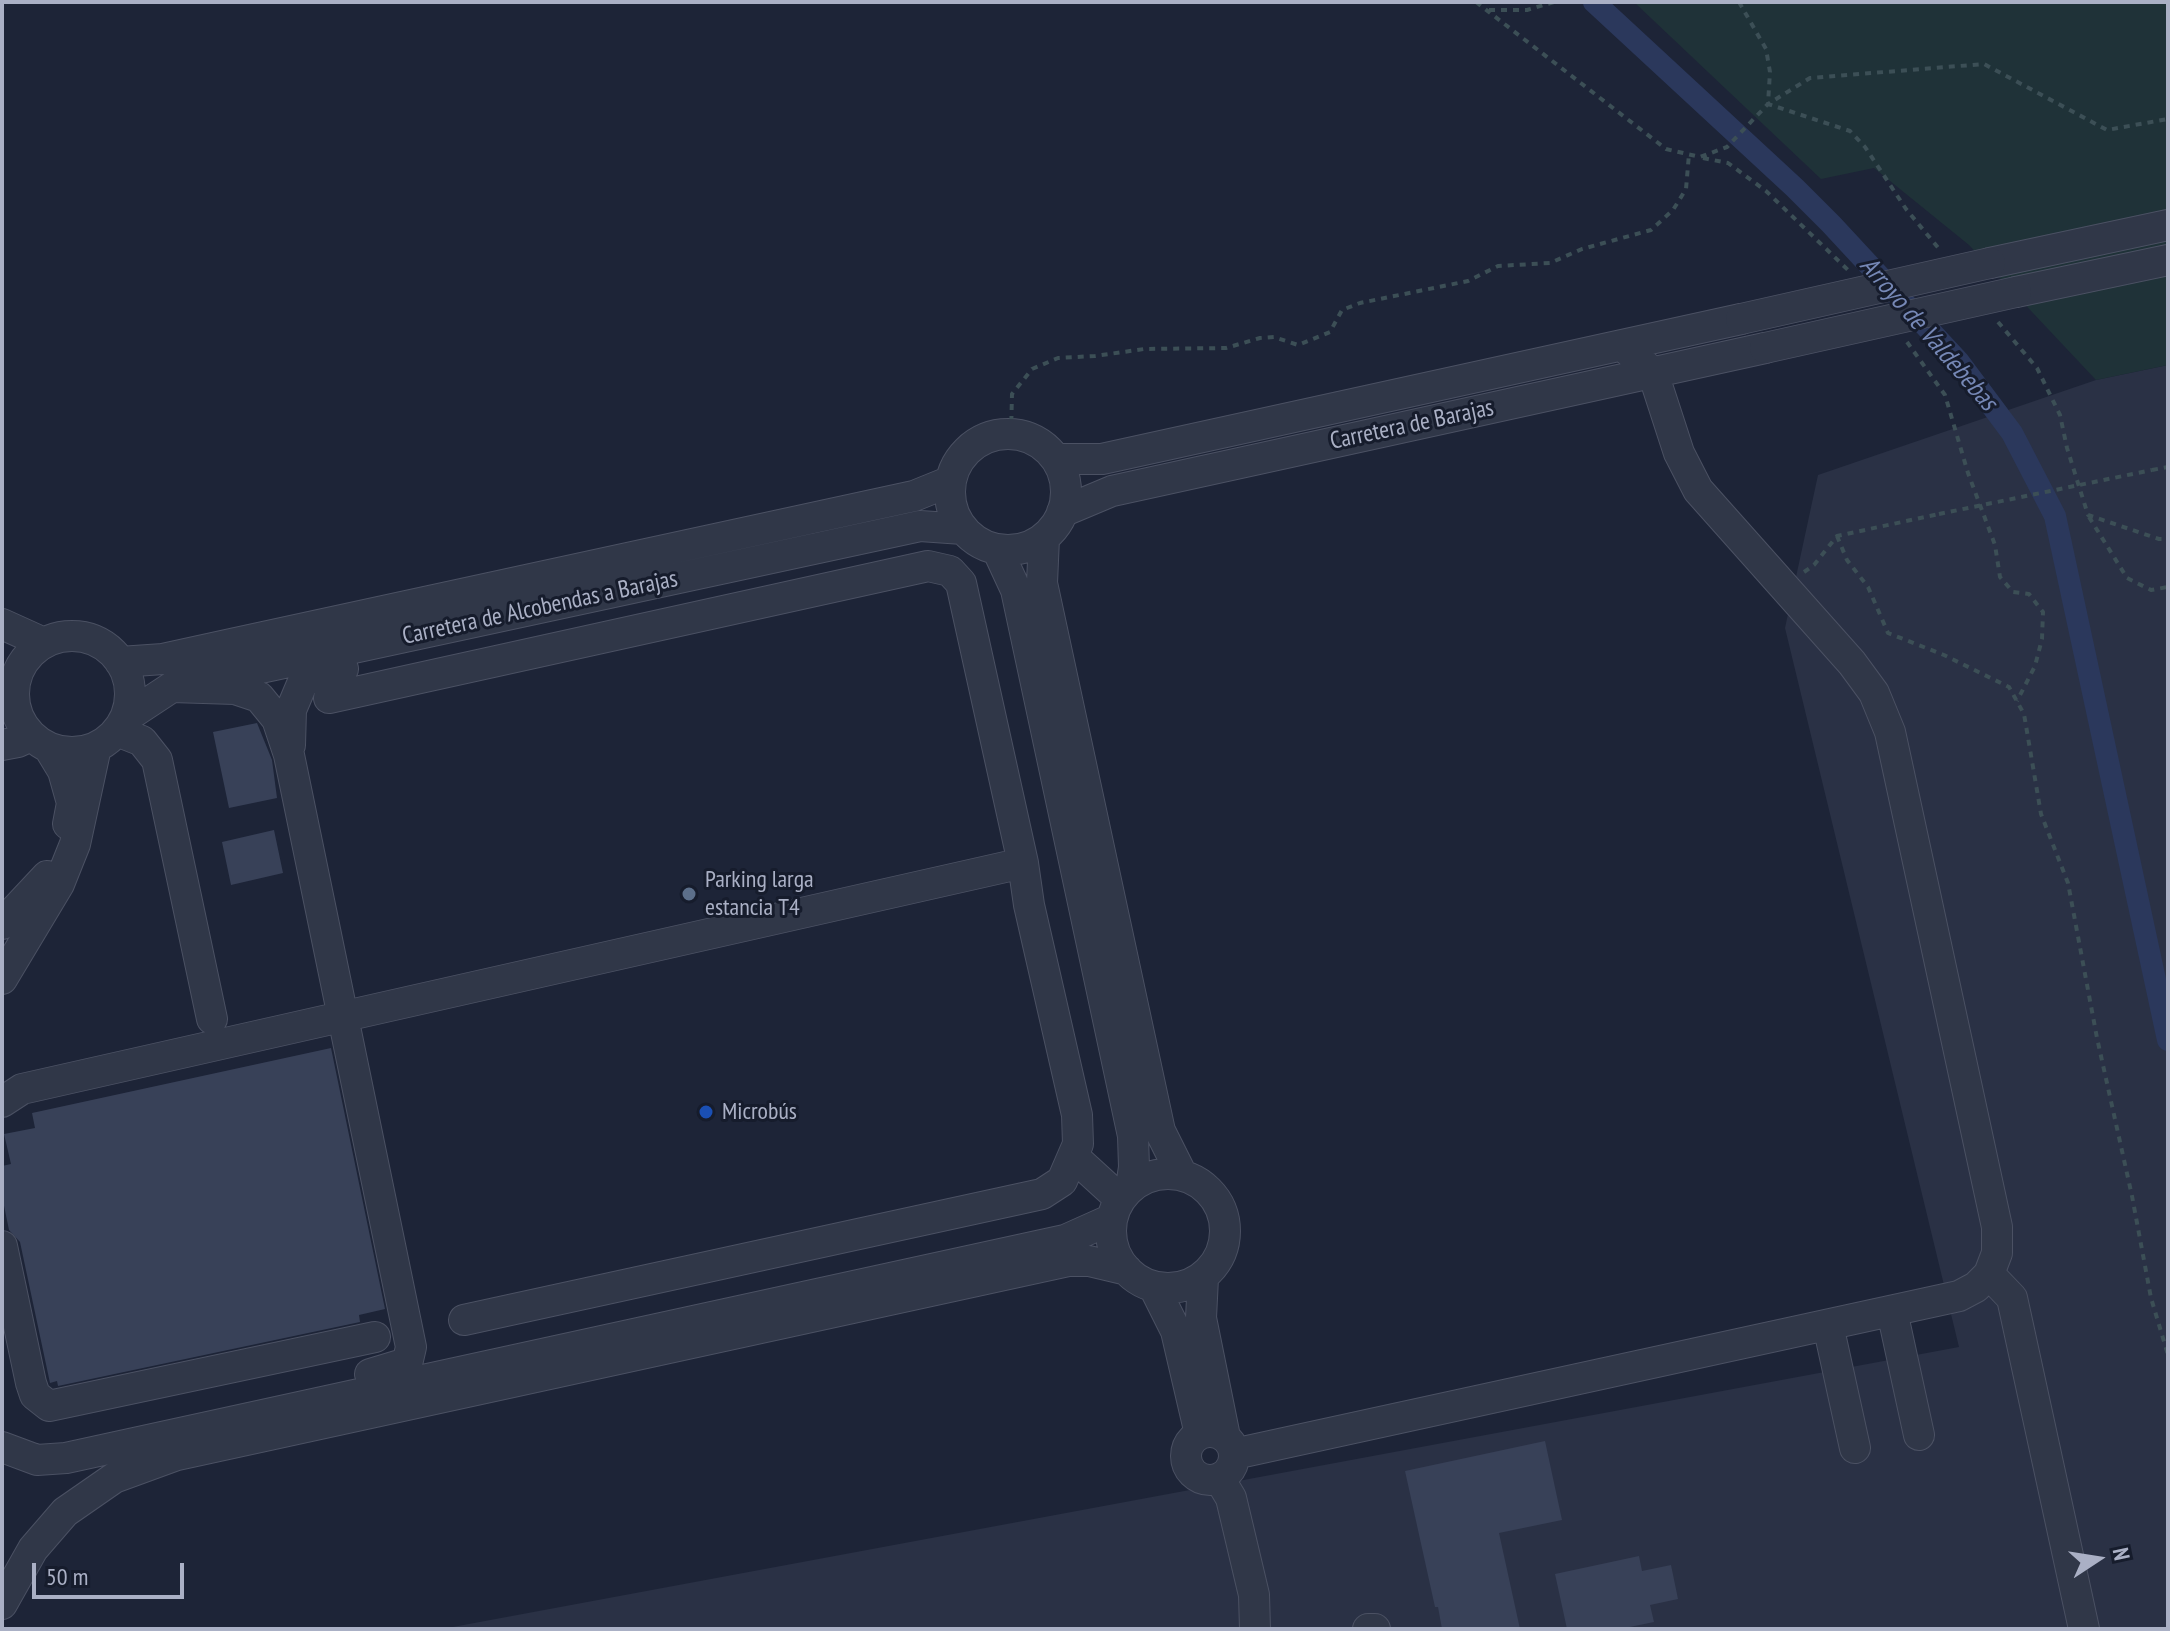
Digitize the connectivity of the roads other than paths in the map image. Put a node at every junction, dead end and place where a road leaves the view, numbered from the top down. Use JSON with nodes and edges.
{"nodes":[{"id":1,"x":2168,"y":225,"type":"edge"},
{"id":2,"x":2168,"y":260,"type":"edge"},
{"id":3,"x":1622,"y":345,"type":"junction"},
{"id":4,"x":1653,"y":373,"type":"junction"},
{"id":5,"x":1056,"y":459,"type":"junction"},
{"id":6,"x":951,"y":481,"type":"junction"},
{"id":7,"x":1062,"y":512,"type":"junction"},
{"id":8,"x":963,"y":529,"type":"junction"},
{"id":9,"x":1044,"y":538,"type":"junction"},
{"id":10,"x":997,"y":549,"type":"junction"},
{"id":11,"x":506,"y":615,"type":"junction"},
{"id":12,"x":2,"y":624,"type":"edge"},
{"id":13,"x":44,"y":643,"type":"junction"},
{"id":14,"x":120,"y":662,"type":"junction"},
{"id":15,"x":172,"y":687,"type":"junction"},
{"id":16,"x":8,"y":692,"type":"edge"},
{"id":17,"x":329,"y":698,"type":"dead end"},
{"id":18,"x":112,"y":732,"type":"junction"},
{"id":19,"x":40,"y":742,"type":"junction"},
{"id":20,"x":2,"y":745,"type":"edge"},
{"id":21,"x":289,"y":755,"type":"junction"},
{"id":22,"x":1023,"y":863,"type":"junction"},
{"id":23,"x":2,"y":924,"type":"edge"},
{"id":24,"x":2,"y":979,"type":"edge"},
{"id":25,"x":342,"y":1018,"type":"junction"},
{"id":26,"x":212,"y":1019,"type":"dead end"},
{"id":27,"x":2,"y":1102,"type":"edge"},
{"id":28,"x":1074,"y":1157,"type":"junction"},
{"id":29,"x":1182,"y":1175,"type":"junction"},
{"id":30,"x":1121,"y":1201,"type":"junction"},
{"id":31,"x":2,"y":1246,"type":"edge"},
{"id":32,"x":1127,"y":1270,"type":"junction"},
{"id":33,"x":1989,"y":1274,"type":"junction"},
{"id":34,"x":1203,"y":1278,"type":"junction"},
{"id":35,"x":1154,"y":1287,"type":"junction"},
{"id":36,"x":1892,"y":1311,"type":"junction"},
{"id":37,"x":464,"y":1320,"type":"dead end"},
{"id":38,"x":1828,"y":1325,"type":"junction"},
{"id":39,"x":375,"y":1337,"type":"dead end"},
{"id":40,"x":321,"y":1401,"type":"junction"},
{"id":41,"x":1919,"y":1435,"type":"dead end"},
{"id":42,"x":2,"y":1447,"type":"edge"},
{"id":43,"x":1855,"y":1448,"type":"dead end"},
{"id":44,"x":1219,"y":1451,"type":"junction"},
{"id":45,"x":2,"y":1604,"type":"edge"},
{"id":46,"x":1255,"y":1629,"type":"edge"},
{"id":47,"x":1368,"y":1629,"type":"edge"},
{"id":48,"x":1375,"y":1629,"type":"edge"},
{"id":49,"x":2084,"y":1629,"type":"edge"}],
"edges":[{"from":1,"to":3,"type":"street","name":"Carretera de Barajas","bridge":true},
{"from":2,"to":4,"type":"street","name":"Carretera de Barajas","bridge":true},
{"from":3,"to":4,"type":"street"},
{"from":3,"to":5,"type":"street","name":"Carretera de Barajas"},
{"from":4,"to":7,"type":"street","name":"Carretera de Barajas"},
{"from":4,"to":33,"type":"street"},
{"from":5,"to":6,"type":"street"},
{"from":5,"to":7,"type":"street"},
{"from":6,"to":8,"type":"street"},
{"from":6,"to":14,"type":"street","name":"Carretera de Alcobendas a Barajas"},
{"from":7,"to":9,"type":"street"},
{"from":8,"to":10,"type":"street"},
{"from":8,"to":11,"type":"street","name":"Carretera de Alcobendas a Barajas"},
{"from":9,"to":10,"type":"street"},
{"from":9,"to":29,"type":"street"},
{"from":10,"to":30,"type":"street"},
{"from":11,"to":15,"type":"street","name":"Carretera de Alcobendas a Barajas"},
{"from":11,"to":21,"type":"street"},
{"from":12,"to":13,"type":"street"},
{"from":13,"to":14,"type":"street"},
{"from":13,"to":16,"type":"street"},
{"from":14,"to":18,"type":"street"},
{"from":15,"to":18,"type":"street","name":"Carretera de Alcobendas a Barajas"},
{"from":15,"to":21,"type":"street"},
{"from":16,"to":19,"type":"street"},
{"from":17,"to":22,"type":"street"},
{"from":18,"to":19,"type":"street"},
{"from":18,"to":24,"type":"street"},
{"from":18,"to":26,"type":"street"},
{"from":19,"to":20,"type":"street"},
{"from":19,"to":23,"type":"street"},
{"from":21,"to":25,"type":"street"},
{"from":22,"to":25,"type":"street"},
{"from":22,"to":28,"type":"street"},
{"from":25,"to":27,"type":"street"},
{"from":25,"to":40,"type":"street"},
{"from":28,"to":30,"type":"street"},
{"from":28,"to":37,"type":"street"},
{"from":29,"to":30,"type":"street"},
{"from":29,"to":34,"type":"street"},
{"from":30,"to":32,"type":"street"},
{"from":30,"to":40,"type":"street"},
{"from":31,"to":39,"type":"street"},
{"from":32,"to":35,"type":"street"},
{"from":32,"to":45,"type":"street"},
{"from":33,"to":36,"type":"street"},
{"from":33,"to":49,"type":"street"},
{"from":34,"to":35,"type":"street"},
{"from":34,"to":44,"type":"street"},
{"from":35,"to":44,"type":"street"},
{"from":36,"to":38,"type":"street"},
{"from":36,"to":41,"type":"street"},
{"from":38,"to":43,"type":"street"},
{"from":38,"to":44,"type":"street"},
{"from":40,"to":42,"type":"street"},
{"from":44,"to":46,"type":"street"},
{"from":47,"to":48,"type":"street"}]}
